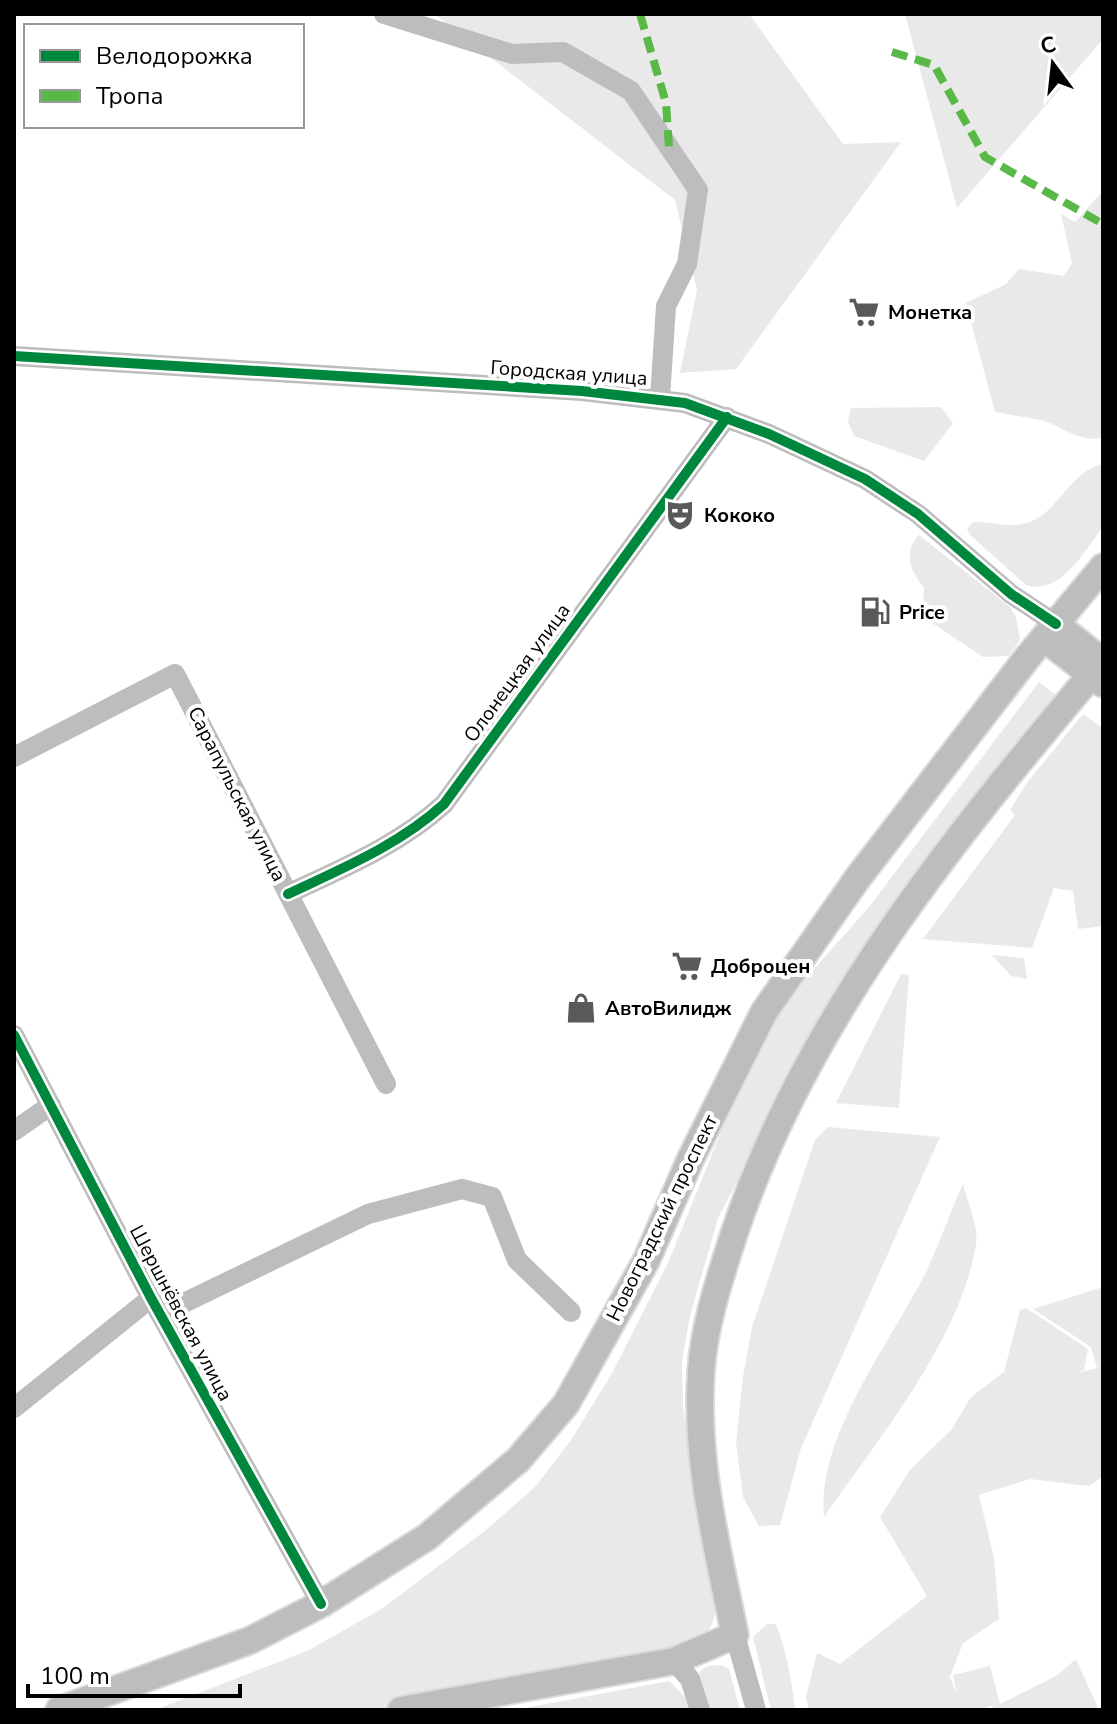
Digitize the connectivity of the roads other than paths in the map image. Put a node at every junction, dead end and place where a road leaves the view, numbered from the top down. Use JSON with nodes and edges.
{"nodes":[{"id":1,"x":384,"y":14,"type":"edge"},
{"id":2,"x":14,"y":356,"type":"edge"},
{"id":3,"x":660,"y":398,"type":"junction"},
{"id":4,"x":727,"y":417,"type":"junction"},
{"id":5,"x":1103,"y":567,"type":"edge"},
{"id":6,"x":1050,"y":631,"type":"junction"},
{"id":7,"x":1101,"y":669,"type":"edge"},
{"id":8,"x":14,"y":757,"type":"edge"},
{"id":9,"x":288,"y":894,"type":"junction"},
{"id":10,"x":14,"y":1035,"type":"edge"},
{"id":11,"x":386,"y":1084,"type":"dead end"},
{"id":12,"x":51,"y":1105,"type":"junction"},
{"id":13,"x":14,"y":1131,"type":"edge"},
{"id":14,"x":156,"y":1306,"type":"junction"},
{"id":15,"x":571,"y":1312,"type":"dead end"},
{"id":16,"x":14,"y":1408,"type":"edge"},
{"id":17,"x":321,"y":1604,"type":"junction"},
{"id":18,"x":735,"y":1635,"type":"junction"},
{"id":19,"x":674,"y":1661,"type":"junction"},
{"id":20,"x":59,"y":1710,"type":"edge"},
{"id":21,"x":401,"y":1710,"type":"edge"},
{"id":22,"x":700,"y":1710,"type":"edge"},
{"id":23,"x":756,"y":1710,"type":"edge"}],
"edges":[{"from":1,"to":3,"type":"street"},
{"from":2,"to":3,"type":"street","name":"Городская улица"},
{"from":3,"to":4,"type":"street","name":"Городская улица"},
{"from":4,"to":6,"type":"street","name":"Городская улица"},
{"from":4,"to":9,"type":"street","name":"Олонецкая улица"},
{"from":5,"to":6,"type":"main road","name":"Новоградский проспект"},
{"from":6,"to":7,"type":"main road"},
{"from":6,"to":7,"type":"main road","name":"Городская улица"},
{"from":6,"to":17,"type":"main road","name":"Новоградский проспект"},
{"from":7,"to":18,"type":"main road"},
{"from":8,"to":9,"type":"street","name":"Сарапульская улица"},
{"from":9,"to":11,"type":"street","name":"Сарапульская улица"},
{"from":10,"to":12,"type":"street","name":"Шершнёвская улица"},
{"from":12,"to":13,"type":"street"},
{"from":12,"to":14,"type":"street","name":"Шершнёвская улица"},
{"from":14,"to":15,"type":"street"},
{"from":14,"to":16,"type":"street"},
{"from":14,"to":17,"type":"street","name":"Шершнёвская улица"},
{"from":17,"to":20,"type":"main road","name":"Новоградский проспект"},
{"from":18,"to":19,"type":"main road"},
{"from":18,"to":23,"type":"street"},
{"from":19,"to":21,"type":"main road"},
{"from":19,"to":22,"type":"street"}]}
